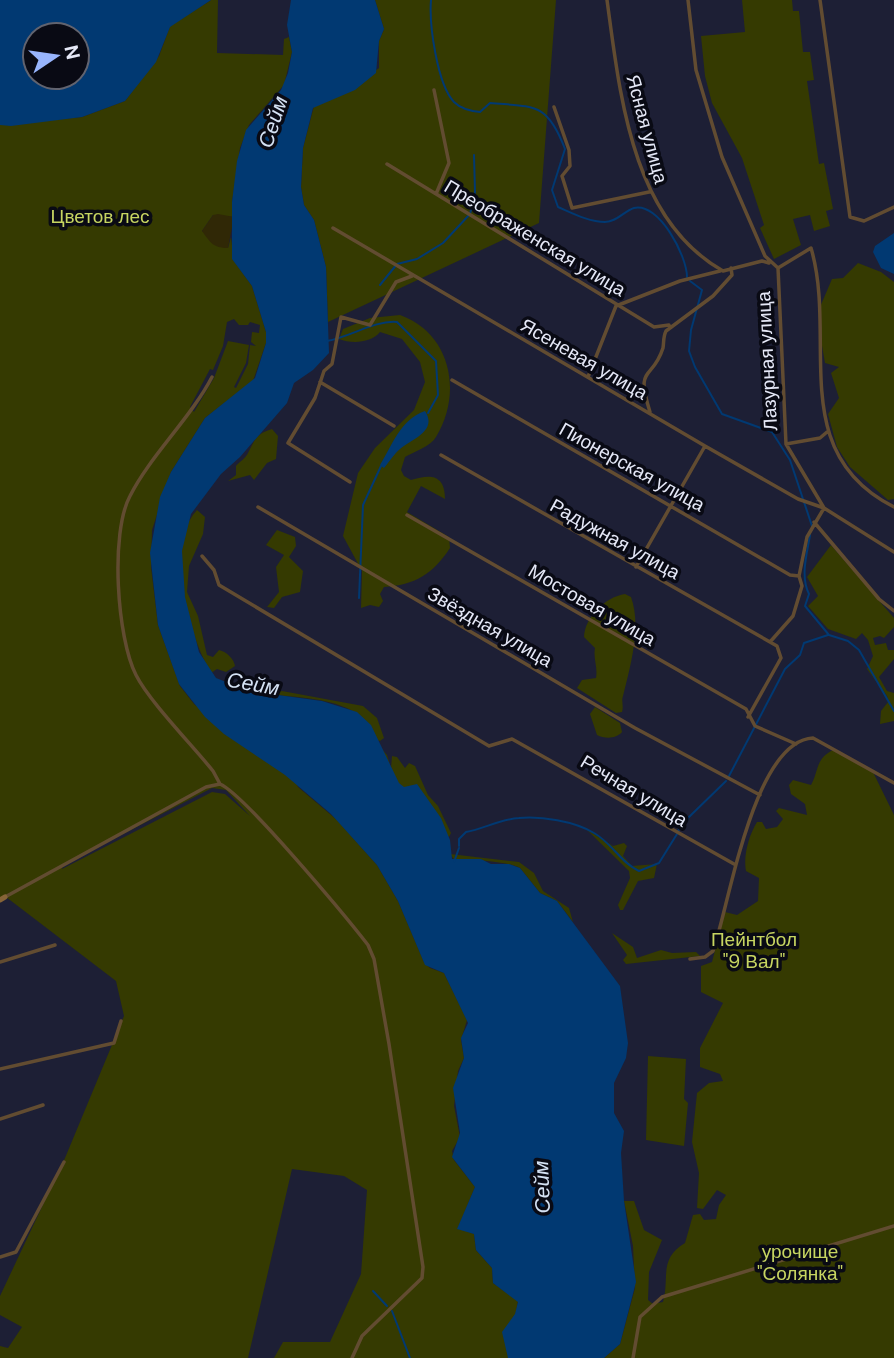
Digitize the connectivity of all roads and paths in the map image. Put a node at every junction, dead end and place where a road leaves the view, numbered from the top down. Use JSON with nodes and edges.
{"nodes":[{"id":1,"x":607,"y":0,"type":"edge"},
{"id":2,"x":688,"y":0,"type":"edge"},
{"id":3,"x":820,"y":0,"type":"edge"},
{"id":4,"x":434,"y":90,"type":"dead end"},
{"id":5,"x":554,"y":107,"type":"dead end"},
{"id":6,"x":387,"y":164,"type":"dead end"},
{"id":7,"x":649,"y":192,"type":"junction"},
{"id":8,"x":436,"y":194,"type":"junction"},
{"id":9,"x":894,"y":207,"type":"edge"},
{"id":10,"x":333,"y":228,"type":"dead end"},
{"id":11,"x":769,"y":263,"type":"junction"},
{"id":12,"x":731,"y":268,"type":"junction"},
{"id":13,"x":778,"y":268,"type":"junction"},
{"id":14,"x":722,"y":270,"type":"junction"},
{"id":15,"x":415,"y":276,"type":"junction"},
{"id":16,"x":618,"y":306,"type":"junction"},
{"id":17,"x":669,"y":325,"type":"junction"},
{"id":18,"x":212,"y":377,"type":"dead end"},
{"id":19,"x":588,"y":377,"type":"junction"},
{"id":20,"x":453,"y":380,"type":"dead end"},
{"id":21,"x":320,"y":382,"type":"junction"},
{"id":22,"x":650,"y":414,"type":"junction"},
{"id":23,"x":394,"y":426,"type":"dead end"},
{"id":24,"x":827,"y":432,"type":"junction"},
{"id":25,"x":786,"y":444,"type":"junction"},
{"id":26,"x":705,"y":446,"type":"junction"},
{"id":27,"x":441,"y":455,"type":"dead end"},
{"id":28,"x":350,"y":482,"type":"dead end"},
{"id":29,"x":670,"y":504,"type":"junction"},
{"id":30,"x":258,"y":507,"type":"dead end"},
{"id":31,"x":894,"y":507,"type":"edge"},
{"id":32,"x":824,"y":508,"type":"junction"},
{"id":33,"x":407,"y":515,"type":"dead end"},
{"id":34,"x":814,"y":521,"type":"junction"},
{"id":35,"x":894,"y":552,"type":"edge"},
{"id":36,"x":202,"y":556,"type":"dead end"},
{"id":37,"x":636,"y":567,"type":"junction"},
{"id":38,"x":799,"y":576,"type":"junction"},
{"id":39,"x":894,"y":611,"type":"edge"},
{"id":40,"x":770,"y":642,"type":"junction"},
{"id":41,"x":748,"y":717,"type":"junction"},
{"id":42,"x":796,"y":744,"type":"junction"},
{"id":43,"x":894,"y":783,"type":"edge"},
{"id":44,"x":220,"y":784,"type":"junction"},
{"id":45,"x":760,"y":795,"type":"junction"},
{"id":46,"x":734,"y":863,"type":"junction"},
{"id":47,"x":3,"y":898,"type":"edge"},
{"id":48,"x":55,"y":945,"type":"dead end"},
{"id":49,"x":690,"y":959,"type":"dead end"},
{"id":50,"x":0,"y":962,"type":"edge"},
{"id":51,"x":121,"y":1021,"type":"dead end"},
{"id":52,"x":0,"y":1069,"type":"edge"},
{"id":53,"x":43,"y":1105,"type":"dead end"},
{"id":54,"x":0,"y":1119,"type":"edge"},
{"id":55,"x":64,"y":1162,"type":"dead end"},
{"id":56,"x":894,"y":1226,"type":"edge"},
{"id":57,"x":0,"y":1256,"type":"edge"},
{"id":58,"x":352,"y":1358,"type":"edge"},
{"id":59,"x":633,"y":1358,"type":"edge"}],
"edges":[{"from":1,"to":7,"type":"street","name":"Ясная улица"},
{"from":2,"to":11,"type":"street","name":"Лазурная улица"},
{"from":3,"to":9,"type":"street"},
{"from":4,"to":8,"type":"street"},
{"from":5,"to":7,"type":"street"},
{"from":6,"to":8,"type":"street","name":"Преображенская улица"},
{"from":7,"to":14,"type":"street","name":"Ясная улица"},
{"from":8,"to":16,"type":"street","name":"Преображенская улица"},
{"from":10,"to":15,"type":"street","name":"Ясеневая улица"},
{"from":11,"to":12,"type":"street"},
{"from":11,"to":13,"type":"street","name":"Лазурная улица"},
{"from":12,"to":14,"type":"street"},
{"from":12,"to":17,"type":"street"},
{"from":13,"to":24,"type":"street"},
{"from":13,"to":25,"type":"street","name":"Лазурная улица"},
{"from":14,"to":16,"type":"street"},
{"from":15,"to":19,"type":"street","name":"Ясеневая улица"},
{"from":15,"to":21,"type":"street"},
{"from":16,"to":17,"type":"street","name":"Преображенская улица"},
{"from":16,"to":19,"type":"street"},
{"from":17,"to":22,"type":"street"},
{"from":18,"to":44,"type":"street"},
{"from":19,"to":22,"type":"street","name":"Ясеневая улица"},
{"from":20,"to":29,"type":"street","name":"Пионерская улица"},
{"from":21,"to":23,"type":"street"},
{"from":21,"to":28,"type":"street"},
{"from":22,"to":26,"type":"street","name":"Ясеневая улица"},
{"from":24,"to":25,"type":"street","name":"Лазурная улица"},
{"from":24,"to":31,"type":"street"},
{"from":25,"to":32,"type":"street"},
{"from":26,"to":29,"type":"street"},
{"from":26,"to":32,"type":"street","name":"Ясеневая улица"},
{"from":27,"to":37,"type":"street","name":"Радужная улица"},
{"from":29,"to":37,"type":"street"},
{"from":29,"to":38,"type":"street","name":"Пионерская улица"},
{"from":30,"to":45,"type":"street","name":"Звёздная улица"},
{"from":32,"to":34,"type":"street"},
{"from":32,"to":35,"type":"street","name":"Ясеневая улица"},
{"from":33,"to":41,"type":"street","name":"Мостовая улица"},
{"from":34,"to":38,"type":"street"},
{"from":34,"to":39,"type":"street"},
{"from":36,"to":46,"type":"street","name":"Речная улица"},
{"from":37,"to":40,"type":"street","name":"Радужная улица"},
{"from":38,"to":40,"type":"street"},
{"from":40,"to":41,"type":"street","name":"Радужная улица"},
{"from":41,"to":42,"type":"street","name":"Мостовая улица"},
{"from":42,"to":43,"type":"street"},
{"from":42,"to":45,"type":"street"},
{"from":44,"to":47,"type":"street"},
{"from":44,"to":58,"type":"street"},
{"from":45,"to":46,"type":"street"},
{"from":46,"to":49,"type":"street"},
{"from":48,"to":50,"type":"street"},
{"from":51,"to":52,"type":"street"},
{"from":53,"to":54,"type":"street"},
{"from":55,"to":57,"type":"street"},
{"from":56,"to":59,"type":"street"}]}
